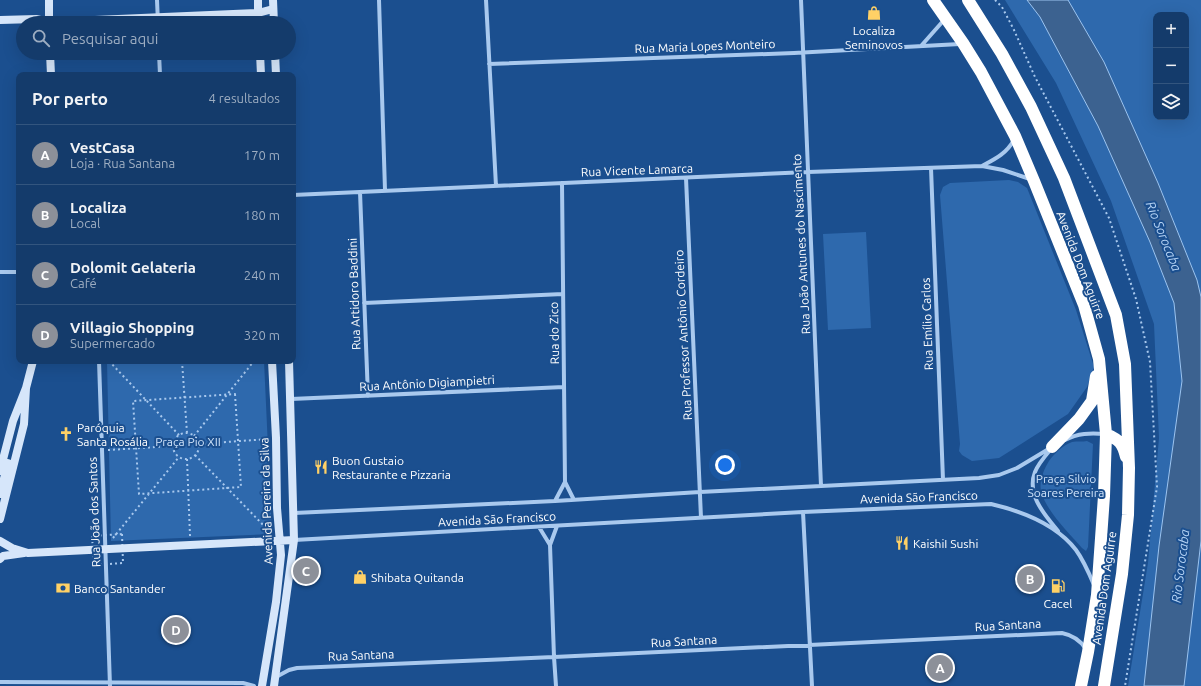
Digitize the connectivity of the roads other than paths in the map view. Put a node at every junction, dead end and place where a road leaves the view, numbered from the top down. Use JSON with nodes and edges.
{"nodes":[{"id":1,"x":49,"y":0,"type":"edge"},
{"id":2,"x":157,"y":0,"type":"edge"},
{"id":3,"x":258,"y":0,"type":"edge"},
{"id":4,"x":273,"y":0,"type":"edge"},
{"id":5,"x":379,"y":0,"type":"edge"},
{"id":6,"x":486,"y":0,"type":"edge"},
{"id":7,"x":801,"y":0,"type":"edge"},
{"id":8,"x":933,"y":0,"type":"edge"},
{"id":9,"x":968,"y":0,"type":"edge"},
{"id":10,"x":273,"y":9,"type":"junction"},
{"id":11,"x":258,"y":13,"type":"junction"},
{"id":12,"x":49,"y":16,"type":"edge"},
{"id":13,"x":158,"y":16,"type":"edge"},
{"id":14,"x":220,"y":16,"type":"edge"},
{"id":15,"x":274,"y":16,"type":"edge"},
{"id":16,"x":946,"y":18,"type":"junction"},
{"id":17,"x":0,"y":20,"type":"edge"},
{"id":18,"x":16,"y":20,"type":"edge"},
{"id":19,"x":963,"y":43,"type":"junction"},
{"id":20,"x":921,"y":46,"type":"junction"},
{"id":21,"x":803,"y":52,"type":"junction"},
{"id":22,"x":50,"y":60,"type":"edge"},
{"id":23,"x":159,"y":60,"type":"edge"},
{"id":24,"x":260,"y":60,"type":"edge"},
{"id":25,"x":275,"y":60,"type":"edge"},
{"id":26,"x":489,"y":64,"type":"junction"},
{"id":27,"x":51,"y":72,"type":"edge"},
{"id":28,"x":160,"y":72,"type":"edge"},
{"id":29,"x":261,"y":72,"type":"edge"},
{"id":30,"x":276,"y":72,"type":"edge"},
{"id":31,"x":1015,"y":136,"type":"junction"},
{"id":32,"x":982,"y":166,"type":"junction"},
{"id":33,"x":932,"y":168,"type":"junction"},
{"id":34,"x":808,"y":172,"type":"junction"},
{"id":35,"x":686,"y":178,"type":"junction"},
{"id":36,"x":1034,"y":181,"type":"junction"},
{"id":37,"x":562,"y":183,"type":"junction"},
{"id":38,"x":496,"y":186,"type":"junction"},
{"id":39,"x":385,"y":190,"type":"junction"},
{"id":40,"x":360,"y":192,"type":"junction"},
{"id":41,"x":296,"y":195,"type":"edge"},
{"id":42,"x":0,"y":272,"type":"edge"},
{"id":43,"x":16,"y":272,"type":"edge"},
{"id":44,"x":563,"y":294,"type":"junction"},
{"id":45,"x":364,"y":303,"type":"junction"},
{"id":46,"x":1099,"y":359,"type":"junction"},
{"id":47,"x":32,"y":364,"type":"edge"},
{"id":48,"x":98,"y":364,"type":"edge"},
{"id":49,"x":272,"y":364,"type":"edge"},
{"id":50,"x":289,"y":364,"type":"edge"},
{"id":51,"x":564,"y":387,"type":"junction"},
{"id":52,"x":26,"y":388,"type":"junction"},
{"id":53,"x":368,"y":396,"type":"junction"},
{"id":54,"x":291,"y":400,"type":"junction"},
{"id":55,"x":10,"y":431,"type":"junction"},
{"id":56,"x":1106,"y":434,"type":"junction"},
{"id":57,"x":1052,"y":447,"type":"junction"},
{"id":58,"x":1129,"y":468,"type":"junction"},
{"id":59,"x":0,"y":471,"type":"edge"},
{"id":60,"x":943,"y":480,"type":"junction"},
{"id":61,"x":565,"y":482,"type":"junction"},
{"id":62,"x":821,"y":486,"type":"junction"},
{"id":63,"x":700,"y":492,"type":"junction"},
{"id":64,"x":0,"y":494,"type":"edge"},
{"id":65,"x":574,"y":500,"type":"junction"},
{"id":66,"x":555,"y":501,"type":"junction"},
{"id":67,"x":803,"y":512,"type":"junction"},
{"id":68,"x":294,"y":513,"type":"junction"},
{"id":69,"x":701,"y":518,"type":"junction"},
{"id":70,"x":0,"y":519,"type":"edge"},
{"id":71,"x":558,"y":526,"type":"junction"},
{"id":72,"x":539,"y":527,"type":"junction"},
{"id":73,"x":1060,"y":534,"type":"junction"},
{"id":74,"x":294,"y":540,"type":"junction"},
{"id":75,"x":0,"y":541,"type":"edge"},
{"id":76,"x":279,"y":542,"type":"junction"},
{"id":77,"x":550,"y":545,"type":"junction"},
{"id":78,"x":105,"y":548,"type":"junction"},
{"id":79,"x":28,"y":553,"type":"junction"},
{"id":80,"x":0,"y":559,"type":"edge"},
{"id":81,"x":1097,"y":595,"type":"junction"},
{"id":82,"x":809,"y":645,"type":"junction"},
{"id":83,"x":1088,"y":652,"type":"junction"},
{"id":84,"x":554,"y":657,"type":"junction"},
{"id":85,"x":0,"y":682,"type":"edge"},
{"id":86,"x":275,"y":682,"type":"edge"},
{"id":87,"x":111,"y":684,"type":"edge"},
{"id":88,"x":254,"y":686,"type":"edge"},
{"id":89,"x":262,"y":686,"type":"edge"},
{"id":90,"x":556,"y":686,"type":"edge"},
{"id":91,"x":812,"y":686,"type":"edge"},
{"id":92,"x":1081,"y":686,"type":"edge"},
{"id":93,"x":1104,"y":686,"type":"edge"}],
"edges":[{"from":1,"to":12,"type":"main road"},
{"from":2,"to":13,"type":"street"},
{"from":3,"to":11,"type":"main road"},
{"from":4,"to":10,"type":"main road"},
{"from":5,"to":39,"type":"street"},
{"from":6,"to":26,"type":"street"},
{"from":7,"to":21,"type":"street","name":"Rua João Antunes do Nascimento"},
{"from":8,"to":16,"type":"highway","name":"Avenida Dom Aguirre"},
{"from":9,"to":58,"type":"highway","name":"Avenida Dom Aguirre"},
{"from":10,"to":11,"type":"main road"},
{"from":10,"to":15,"type":"main road"},
{"from":11,"to":14,"type":"main road"},
{"from":16,"to":19,"type":"highway","name":"Avenida Dom Aguirre"},
{"from":16,"to":20,"type":"street"},
{"from":17,"to":18,"type":"main road"},
{"from":19,"to":20,"type":"street","name":"Rua Maria Lopes Monteiro"},
{"from":19,"to":31,"type":"highway","name":"Avenida Dom Aguirre"},
{"from":20,"to":21,"type":"street","name":"Rua Maria Lopes Monteiro"},
{"from":21,"to":26,"type":"street","name":"Rua Maria Lopes Monteiro"},
{"from":21,"to":34,"type":"street","name":"Rua João Antunes do Nascimento"},
{"from":22,"to":27,"type":"main road"},
{"from":23,"to":28,"type":"street"},
{"from":24,"to":29,"type":"main road"},
{"from":25,"to":30,"type":"main road"},
{"from":26,"to":38,"type":"street"},
{"from":31,"to":32,"type":"street","name":"Rua Vicente Lamarca"},
{"from":31,"to":36,"type":"highway","name":"Avenida Dom Aguirre"},
{"from":32,"to":33,"type":"street","name":"Rua Vicente Lamarca"},
{"from":32,"to":36,"type":"street","name":"Rua Vicente Lamarca"},
{"from":33,"to":34,"type":"street","name":"Rua Vicente Lamarca"},
{"from":33,"to":60,"type":"street","name":"Rua Emílio Carlos"},
{"from":34,"to":35,"type":"street","name":"Rua Vicente Lamarca"},
{"from":34,"to":62,"type":"street","name":"Rua João Antunes do Nascimento"},
{"from":35,"to":37,"type":"street","name":"Rua Vicente Lamarca"},
{"from":35,"to":63,"type":"street","name":"Rua Professor Antônio Cordeiro"},
{"from":36,"to":46,"type":"highway","name":"Avenida Dom Aguirre"},
{"from":37,"to":38,"type":"street","name":"Rua Vicente Lamarca"},
{"from":37,"to":44,"type":"street","name":"Rua do Zico"},
{"from":38,"to":39,"type":"street","name":"Rua Vicente Lamarca"},
{"from":39,"to":40,"type":"street","name":"Rua Vicente Lamarca"},
{"from":40,"to":41,"type":"street","name":"Rua Vicente Lamarca"},
{"from":40,"to":45,"type":"street","name":"Rua Artidoro Baddini"},
{"from":42,"to":43,"type":"street"},
{"from":44,"to":45,"type":"street"},
{"from":44,"to":51,"type":"street","name":"Rua do Zico"},
{"from":45,"to":53,"type":"street","name":"Rua Artidoro Baddini"},
{"from":46,"to":56,"type":"highway","name":"Avenida Dom Aguirre"},
{"from":46,"to":57,"type":"highway"},
{"from":47,"to":52,"type":"main road"},
{"from":48,"to":78,"type":"street","name":"Rua João dos Santos"},
{"from":49,"to":76,"type":"main road","name":"Avenida Pereira da Silva"},
{"from":50,"to":54,"type":"main road","name":"Avenida Pereira da Silva"},
{"from":51,"to":53,"type":"street","name":"Rua Antônio Digiampietri"},
{"from":51,"to":61,"type":"street","name":"Rua do Zico"},
{"from":52,"to":55,"type":"main road"},
{"from":52,"to":70,"type":"main road"},
{"from":53,"to":54,"type":"street","name":"Rua Antônio Digiampietri"},
{"from":54,"to":68,"type":"main road","name":"Avenida Pereira da Silva"},
{"from":55,"to":59,"type":"main road"},
{"from":55,"to":64,"type":"main road"},
{"from":56,"to":57,"type":"street","name":"Avenida São Francisco"},
{"from":56,"to":58,"type":"highway"},
{"from":56,"to":81,"type":"highway","name":"Avenida Dom Aguirre"},
{"from":57,"to":60,"type":"street","name":"Avenida São Francisco"},
{"from":57,"to":73,"type":"street"},
{"from":58,"to":93,"type":"highway","name":"Avenida Dom Aguirre"},
{"from":60,"to":62,"type":"street","name":"Avenida São Francisco"},
{"from":61,"to":65,"type":"street","name":"Rua do Zico"},
{"from":61,"to":66,"type":"street","name":"Rua do Zico"},
{"from":62,"to":63,"type":"street","name":"Avenida São Francisco"},
{"from":63,"to":65,"type":"street","name":"Avenida São Francisco"},
{"from":63,"to":69,"type":"street"},
{"from":65,"to":66,"type":"street","name":"Avenida São Francisco"},
{"from":66,"to":68,"type":"street","name":"Avenida São Francisco"},
{"from":67,"to":69,"type":"street","name":"Avenida São Francisco"},
{"from":67,"to":73,"type":"street","name":"Avenida São Francisco"},
{"from":67,"to":82,"type":"street"},
{"from":68,"to":74,"type":"main road","name":"Avenida Pereira da Silva"},
{"from":69,"to":71,"type":"street","name":"Avenida São Francisco"},
{"from":71,"to":72,"type":"street","name":"Avenida São Francisco"},
{"from":71,"to":77,"type":"street"},
{"from":72,"to":74,"type":"street","name":"Avenida São Francisco"},
{"from":72,"to":77,"type":"street"},
{"from":73,"to":81,"type":"street","name":"Avenida São Francisco"},
{"from":74,"to":76,"type":"main road"},
{"from":74,"to":86,"type":"main road","name":"Avenida Pereira da Silva"},
{"from":75,"to":79,"type":"main road"},
{"from":76,"to":78,"type":"main road"},
{"from":76,"to":89,"type":"main road","name":"Avenida Pereira da Silva"},
{"from":77,"to":84,"type":"street"},
{"from":78,"to":79,"type":"main road"},
{"from":78,"to":87,"type":"street","name":"Rua João dos Santos"},
{"from":79,"to":80,"type":"main road"},
{"from":81,"to":83,"type":"highway","name":"Avenida Dom Aguirre"},
{"from":82,"to":83,"type":"street","name":"Rua Santana"},
{"from":82,"to":84,"type":"street","name":"Rua Santana"},
{"from":82,"to":91,"type":"street"},
{"from":83,"to":92,"type":"highway","name":"Avenida Dom Aguirre"},
{"from":84,"to":86,"type":"street","name":"Rua Santana"},
{"from":84,"to":90,"type":"street"},
{"from":85,"to":87,"type":"street"},
{"from":87,"to":88,"type":"street"}]}
